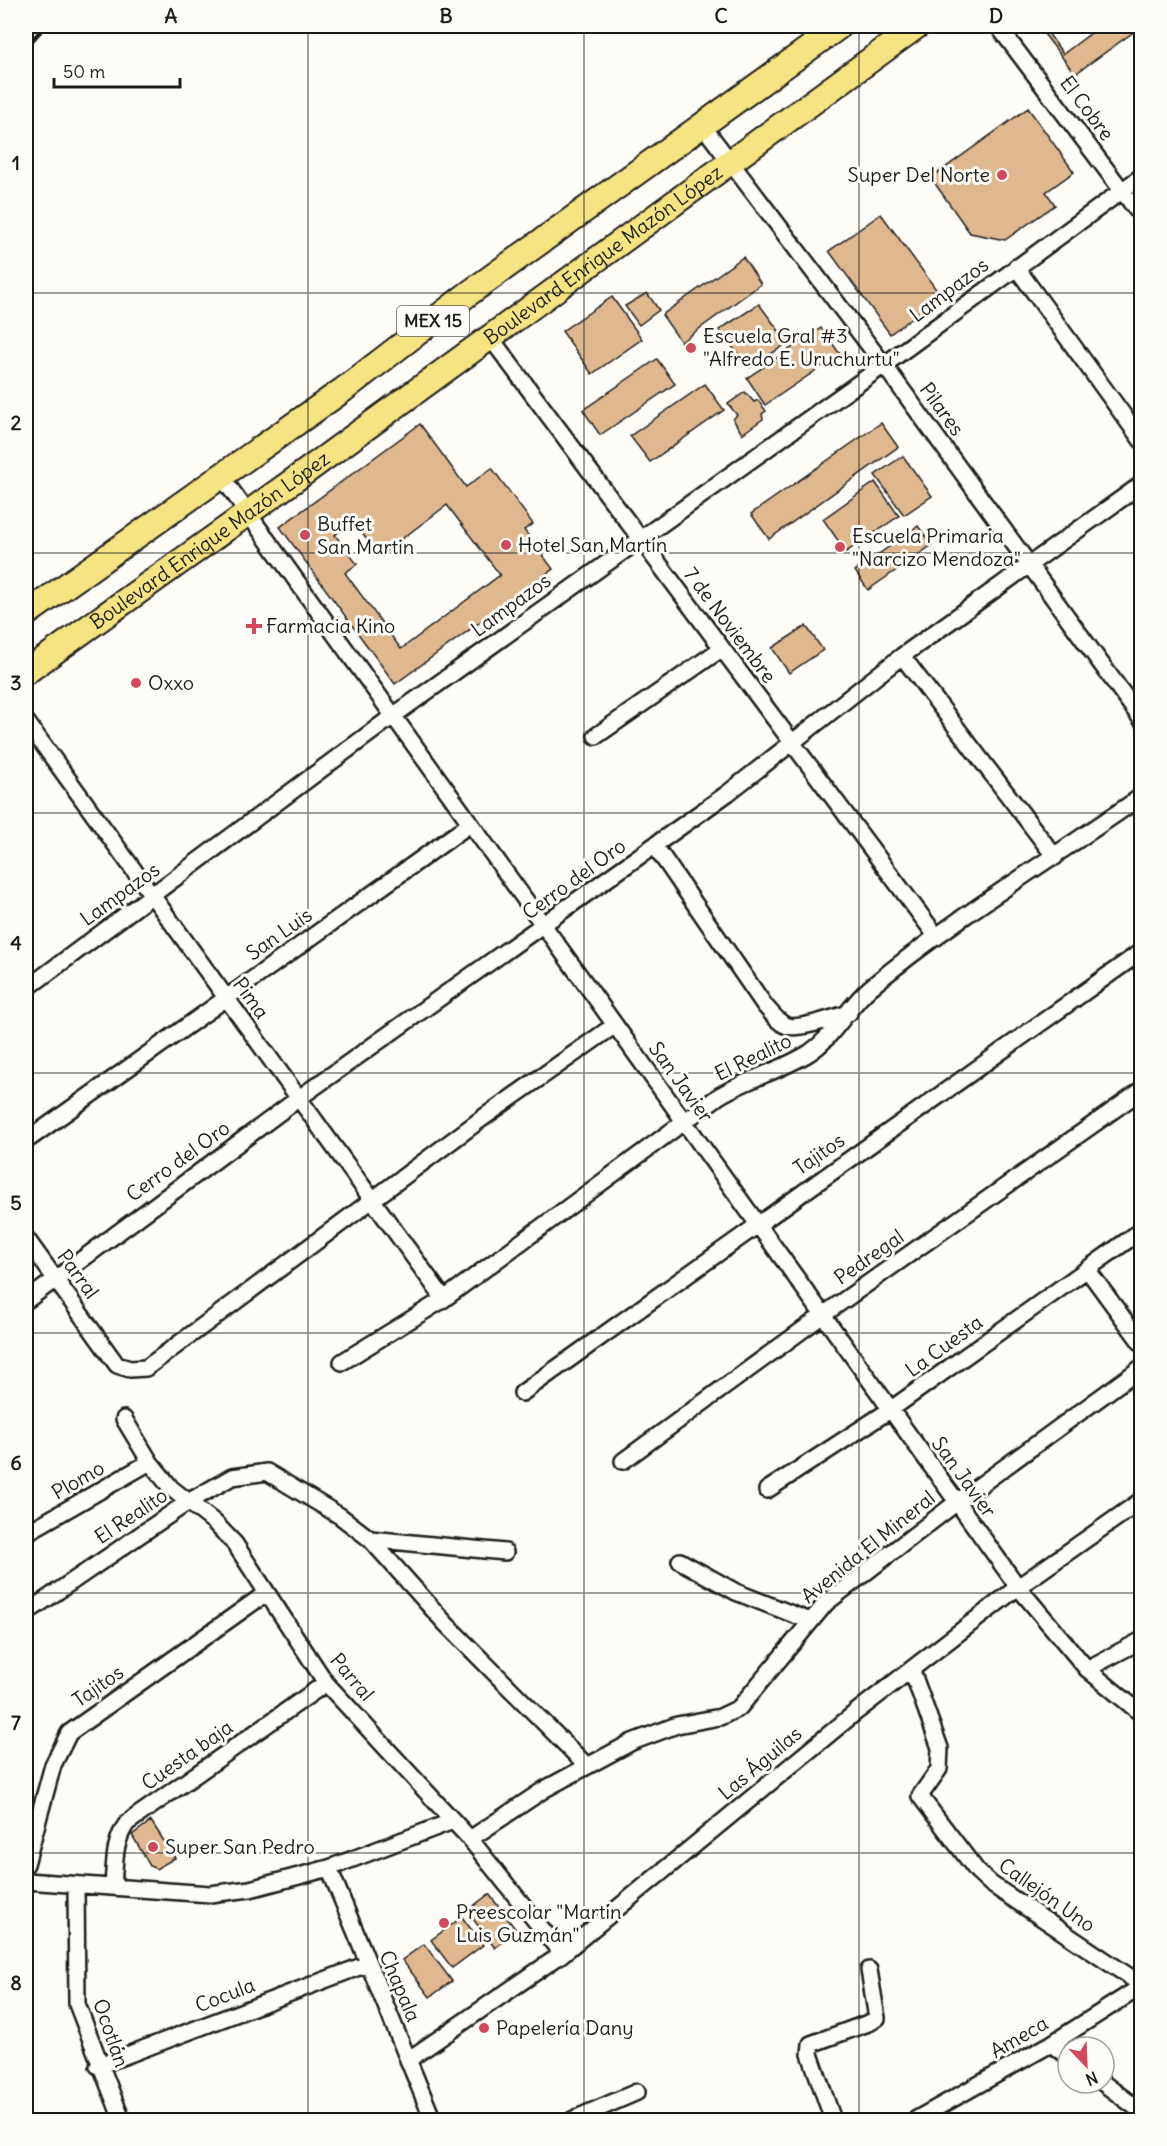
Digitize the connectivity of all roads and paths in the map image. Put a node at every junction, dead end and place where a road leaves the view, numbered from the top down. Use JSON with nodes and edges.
{"nodes":[{"id":1,"x":840,"y":26,"type":"edge"},
{"id":2,"x":917,"y":26,"type":"edge"},
{"id":3,"x":998,"y":26,"type":"edge"},
{"id":4,"x":703,"y":126,"type":"junction"},
{"id":5,"x":730,"y":163,"type":"junction"},
{"id":6,"x":1142,"y":176,"type":"edge"},
{"id":7,"x":1122,"y":190,"type":"junction"},
{"id":8,"x":1142,"y":217,"type":"edge"},
{"id":9,"x":1016,"y":267,"type":"junction"},
{"id":10,"x":490,"y":337,"type":"junction"},
{"id":11,"x":884,"y":365,"type":"junction"},
{"id":12,"x":1142,"y":441,"type":"edge"},
{"id":13,"x":222,"y":477,"type":"junction"},
{"id":14,"x":1142,"y":484,"type":"edge"},
{"id":15,"x":248,"y":514,"type":"junction"},
{"id":16,"x":639,"y":540,"type":"junction"},
{"id":17,"x":1030,"y":564,"type":"junction"},
{"id":18,"x":26,"y":614,"type":"edge"},
{"id":19,"x":721,"y":649,"type":"junction"},
{"id":20,"x":902,"y":656,"type":"junction"},
{"id":21,"x":26,"y":672,"type":"edge"},
{"id":22,"x":393,"y":717,"type":"junction"},
{"id":23,"x":1142,"y":720,"type":"edge"},
{"id":24,"x":26,"y":721,"type":"edge"},
{"id":25,"x":596,"y":736,"type":"dead end"},
{"id":26,"x":794,"y":743,"type":"junction"},
{"id":27,"x":1142,"y":796,"type":"edge"},
{"id":28,"x":470,"y":824,"type":"junction"},
{"id":29,"x":655,"y":846,"type":"junction"},
{"id":30,"x":1055,"y":857,"type":"junction"},
{"id":31,"x":152,"y":896,"type":"junction"},
{"id":32,"x":544,"y":927,"type":"junction"},
{"id":33,"x":937,"y":937,"type":"junction"},
{"id":34,"x":1142,"y":951,"type":"edge"},
{"id":35,"x":26,"y":989,"type":"edge"},
{"id":36,"x":225,"y":999,"type":"junction"},
{"id":37,"x":849,"y":1013,"type":"junction"},
{"id":38,"x":615,"y":1025,"type":"junction"},
{"id":39,"x":1142,"y":1090,"type":"edge"},
{"id":40,"x":299,"y":1098,"type":"junction"},
{"id":41,"x":685,"y":1124,"type":"junction"},
{"id":42,"x":26,"y":1141,"type":"edge"},
{"id":43,"x":372,"y":1201,"type":"junction"},
{"id":44,"x":757,"y":1224,"type":"junction"},
{"id":45,"x":1142,"y":1230,"type":"edge"},
{"id":46,"x":26,"y":1238,"type":"edge"},
{"id":47,"x":1087,"y":1269,"type":"junction"},
{"id":48,"x":55,"y":1278,"type":"junction"},
{"id":49,"x":444,"y":1299,"type":"junction"},
{"id":50,"x":26,"y":1300,"type":"edge"},
{"id":51,"x":823,"y":1315,"type":"junction"},
{"id":52,"x":1142,"y":1344,"type":"edge"},
{"id":53,"x":342,"y":1362,"type":"dead end"},
{"id":54,"x":1142,"y":1367,"type":"edge"},
{"id":55,"x":522,"y":1393,"type":"dead end"},
{"id":56,"x":890,"y":1410,"type":"junction"},
{"id":57,"x":124,"y":1419,"type":"dead end"},
{"id":58,"x":623,"y":1461,"type":"dead end"},
{"id":59,"x":150,"y":1462,"type":"junction"},
{"id":60,"x":768,"y":1491,"type":"dead end"},
{"id":61,"x":1142,"y":1500,"type":"edge"},
{"id":62,"x":957,"y":1502,"type":"junction"},
{"id":63,"x":188,"y":1503,"type":"junction"},
{"id":64,"x":26,"y":1533,"type":"edge"},
{"id":65,"x":370,"y":1539,"type":"junction"},
{"id":66,"x":505,"y":1552,"type":"dead end"},
{"id":67,"x":680,"y":1561,"type":"dead end"},
{"id":68,"x":1018,"y":1587,"type":"junction"},
{"id":69,"x":265,"y":1594,"type":"junction"},
{"id":70,"x":26,"y":1613,"type":"edge"},
{"id":71,"x":810,"y":1621,"type":"junction"},
{"id":72,"x":1142,"y":1640,"type":"edge"},
{"id":73,"x":1087,"y":1669,"type":"junction"},
{"id":74,"x":912,"y":1671,"type":"junction"},
{"id":75,"x":326,"y":1683,"type":"junction"},
{"id":76,"x":1138,"y":1711,"type":"dead end"},
{"id":77,"x":586,"y":1765,"type":"junction"},
{"id":78,"x":453,"y":1821,"type":"junction"},
{"id":79,"x":470,"y":1839,"type":"junction"},
{"id":80,"x":26,"y":1864,"type":"edge"},
{"id":81,"x":329,"y":1868,"type":"junction"},
{"id":82,"x":26,"y":1881,"type":"edge"},
{"id":83,"x":76,"y":1885,"type":"junction"},
{"id":84,"x":114,"y":1887,"type":"junction"},
{"id":85,"x":562,"y":1954,"type":"junction"},
{"id":86,"x":368,"y":1964,"type":"junction"},
{"id":87,"x":869,"y":1970,"type":"dead end"},
{"id":88,"x":1142,"y":1985,"type":"edge"},
{"id":89,"x":1051,"y":2044,"type":"junction"},
{"id":90,"x":1056,"y":2048,"type":"edge"},
{"id":91,"x":408,"y":2060,"type":"junction"},
{"id":92,"x":98,"y":2066,"type":"junction"},
{"id":93,"x":637,"y":2092,"type":"dead end"},
{"id":94,"x":1116,"y":2092,"type":"edge"},
{"id":95,"x":1142,"y":2112,"type":"edge"},
{"id":96,"x":122,"y":2121,"type":"edge"},
{"id":97,"x":433,"y":2121,"type":"edge"},
{"id":98,"x":572,"y":2121,"type":"edge"},
{"id":99,"x":833,"y":2121,"type":"edge"},
{"id":100,"x":915,"y":2121,"type":"edge"}],
"edges":[{"from":1,"to":4,"type":"main road","number":"MEX 15"},
{"from":2,"to":5,"type":"main road","name":"Boulevard Enrique Mazón López","number":"MEX 15"},
{"from":3,"to":7,"type":"street","name":"El Cobre"},
{"from":4,"to":5,"type":"street","name":"Pilares"},
{"from":4,"to":13,"type":"main road","number":"MEX 15"},
{"from":5,"to":10,"type":"main road","name":"Boulevard Enrique Mazón López","number":"MEX 15"},
{"from":5,"to":11,"type":"street","name":"Pilares"},
{"from":6,"to":7,"type":"street","name":"Lampazos"},
{"from":7,"to":8,"type":"street","name":"El Cobre"},
{"from":7,"to":9,"type":"street","name":"Lampazos"},
{"from":9,"to":11,"type":"street","name":"Lampazos"},
{"from":9,"to":12,"type":"street"},
{"from":10,"to":15,"type":"main road","name":"Boulevard Enrique Mazón López","number":"MEX 15"},
{"from":10,"to":16,"type":"street","name":"7 de Noviembre"},
{"from":11,"to":16,"type":"street","name":"Lampazos"},
{"from":11,"to":17,"type":"street","name":"Pilares"},
{"from":13,"to":15,"type":"street","name":"San Javier"},
{"from":13,"to":18,"type":"main road","number":"MEX 15"},
{"from":14,"to":17,"type":"street","name":"Cerro del Oro"},
{"from":15,"to":21,"type":"main road","name":"Boulevard Enrique Mazón López","number":"MEX 15"},
{"from":15,"to":22,"type":"street","name":"San Javier"},
{"from":16,"to":19,"type":"street","name":"7 de Noviembre"},
{"from":16,"to":22,"type":"street","name":"Lampazos"},
{"from":17,"to":20,"type":"street","name":"Cerro del Oro"},
{"from":17,"to":23,"type":"street","name":"Pilares"},
{"from":19,"to":25,"type":"street"},
{"from":19,"to":26,"type":"street","name":"7 de Noviembre"},
{"from":20,"to":26,"type":"street","name":"Cerro del Oro"},
{"from":20,"to":30,"type":"street"},
{"from":22,"to":28,"type":"street","name":"San Javier"},
{"from":22,"to":31,"type":"street","name":"Lampazos"},
{"from":24,"to":31,"type":"street","name":"Pima"},
{"from":26,"to":29,"type":"street","name":"Cerro del Oro"},
{"from":26,"to":33,"type":"street","name":"7 de Noviembre"},
{"from":27,"to":30,"type":"street","name":"El Realito"},
{"from":28,"to":32,"type":"street","name":"San Javier"},
{"from":28,"to":36,"type":"street","name":"San Luis"},
{"from":29,"to":32,"type":"street","name":"Cerro del Oro"},
{"from":29,"to":37,"type":"street"},
{"from":30,"to":33,"type":"street","name":"El Realito"},
{"from":31,"to":35,"type":"street","name":"Lampazos"},
{"from":31,"to":36,"type":"street","name":"Pima"},
{"from":32,"to":38,"type":"street","name":"San Javier"},
{"from":32,"to":40,"type":"street","name":"Cerro del Oro"},
{"from":33,"to":37,"type":"street","name":"El Realito"},
{"from":34,"to":44,"type":"street","name":"Tajitos"},
{"from":36,"to":40,"type":"street","name":"Pima"},
{"from":36,"to":42,"type":"street","name":"San Luis"},
{"from":37,"to":41,"type":"street","name":"El Realito"},
{"from":38,"to":41,"type":"street","name":"San Javier"},
{"from":38,"to":43,"type":"street"},
{"from":39,"to":51,"type":"street","name":"Pedregal"},
{"from":40,"to":43,"type":"street","name":"Pima"},
{"from":40,"to":48,"type":"street","name":"Cerro del Oro"},
{"from":41,"to":44,"type":"street","name":"San Javier"},
{"from":41,"to":49,"type":"street","name":"El Realito"},
{"from":43,"to":48,"type":"street","name":"Parral"},
{"from":43,"to":49,"type":"street","name":"Pima"},
{"from":44,"to":51,"type":"street","name":"San Javier"},
{"from":44,"to":55,"type":"street","name":"Tajitos"},
{"from":45,"to":47,"type":"street","name":"La Cuesta"},
{"from":46,"to":48,"type":"street","name":"Parral"},
{"from":47,"to":52,"type":"street"},
{"from":47,"to":56,"type":"street","name":"La Cuesta"},
{"from":48,"to":50,"type":"street","name":"Cerro del Oro"},
{"from":49,"to":53,"type":"street","name":"El Realito"},
{"from":51,"to":56,"type":"street","name":"San Javier"},
{"from":51,"to":58,"type":"street","name":"Pedregal"},
{"from":54,"to":62,"type":"street","name":"Avenida El Mineral"},
{"from":56,"to":60,"type":"street","name":"La Cuesta"},
{"from":56,"to":62,"type":"street","name":"San Javier"},
{"from":57,"to":59,"type":"street","name":"Parral"},
{"from":59,"to":63,"type":"street","name":"Parral"},
{"from":59,"to":64,"type":"street","name":"Plomo"},
{"from":61,"to":68,"type":"street","name":"Las Águilas"},
{"from":62,"to":68,"type":"street","name":"San Javier"},
{"from":62,"to":71,"type":"street","name":"Avenida El Mineral"},
{"from":63,"to":65,"type":"street","name":"El Realito"},
{"from":63,"to":69,"type":"street","name":"Parral"},
{"from":63,"to":70,"type":"street","name":"El Realito"},
{"from":65,"to":66,"type":"street"},
{"from":65,"to":77,"type":"street"},
{"from":67,"to":71,"type":"street"},
{"from":68,"to":73,"type":"street","name":"San Javier"},
{"from":68,"to":74,"type":"street","name":"Las Águilas"},
{"from":69,"to":75,"type":"street","name":"Parral"},
{"from":69,"to":80,"type":"street","name":"Tajitos"},
{"from":71,"to":77,"type":"street","name":"Avenida El Mineral"},
{"from":72,"to":73,"type":"street"},
{"from":73,"to":76,"type":"street","name":"San Javier"},
{"from":74,"to":85,"type":"street","name":"Las Águilas"},
{"from":74,"to":88,"type":"street","name":"Callejón Uno"},
{"from":75,"to":78,"type":"street","name":"Parral"},
{"from":75,"to":84,"type":"street","name":"Cuesta baja"},
{"from":77,"to":79,"type":"street","name":"Avenida El Mineral"},
{"from":78,"to":79,"type":"street","name":"Parral"},
{"from":78,"to":81,"type":"street"},
{"from":79,"to":85,"type":"street","name":"Parral"},
{"from":81,"to":84,"type":"street"},
{"from":81,"to":86,"type":"street","name":"Chapala"},
{"from":82,"to":83,"type":"street"},
{"from":83,"to":84,"type":"street"},
{"from":83,"to":92,"type":"street","name":"Ocotlán"},
{"from":85,"to":91,"type":"street","name":"Las Águilas"},
{"from":86,"to":91,"type":"street","name":"Chapala"},
{"from":86,"to":92,"type":"street","name":"Cocula"},
{"from":87,"to":99,"type":"street"},
{"from":88,"to":89,"type":"street","name":"Ameca"},
{"from":89,"to":90,"type":"street"},
{"from":89,"to":100,"type":"street","name":"Ameca"},
{"from":91,"to":97,"type":"street","name":"Chapala"},
{"from":92,"to":96,"type":"street","name":"Ocotlán"},
{"from":93,"to":98,"type":"street"},
{"from":94,"to":95,"type":"street"}]}
